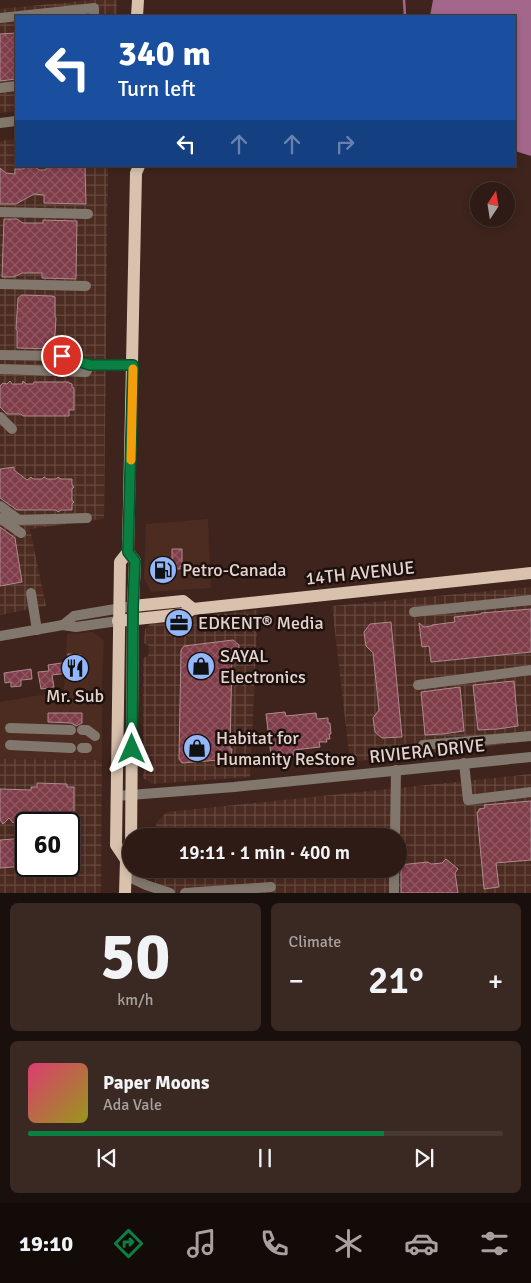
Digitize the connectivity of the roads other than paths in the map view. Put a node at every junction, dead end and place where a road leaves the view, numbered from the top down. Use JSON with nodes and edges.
{"nodes":[{"id":1,"x":138,"y":0,"type":"edge"},
{"id":2,"x":28,"y":15,"type":"edge"},
{"id":3,"x":94,"y":15,"type":"edge"},
{"id":4,"x":137,"y":15,"type":"edge"},
{"id":5,"x":15,"y":16,"type":"edge"},
{"id":6,"x":0,"y":18,"type":"edge"},
{"id":7,"x":15,"y":86,"type":"edge"},
{"id":8,"x":0,"y":88,"type":"edge"},
{"id":9,"x":15,"y":122,"type":"edge"},
{"id":10,"x":0,"y":123,"type":"edge"},
{"id":11,"x":136,"y":169,"type":"edge"},
{"id":12,"x":0,"y":212,"type":"edge"},
{"id":13,"x":88,"y":214,"type":"dead end"},
{"id":14,"x":0,"y":284,"type":"edge"},
{"id":15,"x":86,"y":286,"type":"dead end"},
{"id":16,"x":0,"y":355,"type":"edge"},
{"id":17,"x":90,"y":365,"type":"junction"},
{"id":18,"x":133,"y":365,"type":"junction"},
{"id":19,"x":0,"y":369,"type":"edge"},
{"id":20,"x":0,"y":417,"type":"edge"},
{"id":21,"x":12,"y":429,"type":"dead end"},
{"id":22,"x":0,"y":506,"type":"edge"},
{"id":23,"x":0,"y":518,"type":"edge"},
{"id":24,"x":86,"y":518,"type":"dead end"},
{"id":25,"x":20,"y":533,"type":"dead end"},
{"id":26,"x":128,"y":552,"type":"junction"},
{"id":27,"x":531,"y":573,"type":"edge"},
{"id":28,"x":31,"y":593,"type":"dead end"},
{"id":29,"x":531,"y":600,"type":"edge"},
{"id":30,"x":133,"y":606,"type":"junction"},
{"id":31,"x":118,"y":608,"type":"junction"},
{"id":32,"x":193,"y":609,"type":"junction"},
{"id":33,"x":414,"y":612,"type":"dead end"},
{"id":34,"x":133,"y":619,"type":"junction"},
{"id":35,"x":118,"y":621,"type":"junction"},
{"id":36,"x":63,"y":625,"type":"junction"},
{"id":37,"x":37,"y":630,"type":"junction"},
{"id":38,"x":0,"y":636,"type":"edge"},
{"id":39,"x":118,"y":669,"type":"junction"},
{"id":40,"x":531,"y":670,"type":"edge"},
{"id":41,"x":133,"y":671,"type":"junction"},
{"id":42,"x":418,"y":685,"type":"dead end"},
{"id":43,"x":10,"y":728,"type":"dead end"},
{"id":44,"x":95,"y":736,"type":"dead end"},
{"id":45,"x":531,"y":736,"type":"edge"},
{"id":46,"x":10,"y":745,"type":"dead end"},
{"id":47,"x":423,"y":745,"type":"dead end"},
{"id":48,"x":71,"y":748,"type":"dead end"},
{"id":49,"x":531,"y":757,"type":"edge"},
{"id":50,"x":464,"y":764,"type":"junction"},
{"id":51,"x":396,"y":770,"type":"junction"},
{"id":52,"x":531,"y":792,"type":"edge"},
{"id":53,"x":132,"y":795,"type":"junction"},
{"id":54,"x":117,"y":796,"type":"junction"},
{"id":55,"x":131,"y":828,"type":"edge"},
{"id":56,"x":395,"y":828,"type":"edge"},
{"id":57,"x":122,"y":854,"type":"edge"},
{"id":58,"x":125,"y":878,"type":"edge"},
{"id":59,"x":133,"y":878,"type":"edge"},
{"id":60,"x":394,"y":878,"type":"edge"},
{"id":61,"x":271,"y":887,"type":"dead end"},
{"id":62,"x":125,"y":893,"type":"edge"},
{"id":63,"x":170,"y":893,"type":"edge"},
{"id":64,"x":185,"y":893,"type":"edge"},
{"id":65,"x":394,"y":893,"type":"edge"}],
"edges":[{"from":1,"to":4,"type":"main road"},
{"from":2,"to":3,"type":"street"},
{"from":5,"to":6,"type":"street"},
{"from":7,"to":8,"type":"street"},
{"from":9,"to":10,"type":"street"},
{"from":11,"to":18,"type":"main road"},
{"from":12,"to":13,"type":"street"},
{"from":14,"to":15,"type":"street"},
{"from":16,"to":17,"type":"street"},
{"from":17,"to":18,"type":"street"},
{"from":17,"to":19,"type":"street"},
{"from":18,"to":26,"type":"main road"},
{"from":20,"to":21,"type":"street"},
{"from":22,"to":24,"type":"street"},
{"from":23,"to":25,"type":"street"},
{"from":26,"to":30,"type":"main road"},
{"from":26,"to":31,"type":"main road"},
{"from":27,"to":32,"type":"main road","name":"14TH AVENUE"},
{"from":28,"to":37,"type":"street"},
{"from":29,"to":33,"type":"street"},
{"from":30,"to":31,"type":"street","name":"14TH AVENUE"},
{"from":30,"to":32,"type":"main road","name":"14TH AVENUE"},
{"from":30,"to":34,"type":"main road"},
{"from":31,"to":35,"type":"main road"},
{"from":31,"to":36,"type":"street","name":"14TH AVENUE"},
{"from":32,"to":34,"type":"main road","name":"14TH AVENUE"},
{"from":34,"to":35,"type":"main road","name":"14TH AVENUE"},
{"from":34,"to":41,"type":"main road"},
{"from":35,"to":36,"type":"street","name":"14TH AVENUE"},
{"from":35,"to":39,"type":"main road"},
{"from":36,"to":37,"type":"street","name":"14TH AVENUE"},
{"from":37,"to":38,"type":"street","name":"14TH AVENUE"},
{"from":39,"to":41,"type":"main road"},
{"from":39,"to":54,"type":"main road"},
{"from":40,"to":42,"type":"street"},
{"from":41,"to":53,"type":"main road"},
{"from":43,"to":44,"type":"street"},
{"from":45,"to":47,"type":"street"},
{"from":46,"to":48,"type":"street"},
{"from":49,"to":50,"type":"street","name":"RIVIERA DRIVE"},
{"from":50,"to":51,"type":"street","name":"RIVIERA DRIVE"},
{"from":50,"to":52,"type":"street"},
{"from":51,"to":53,"type":"street","name":"RIVIERA DRIVE"},
{"from":51,"to":56,"type":"street"},
{"from":53,"to":54,"type":"street","name":"RIVIERA DRIVE"},
{"from":53,"to":55,"type":"main road"},
{"from":54,"to":57,"type":"main road"},
{"from":58,"to":62,"type":"main road"},
{"from":59,"to":63,"type":"street"},
{"from":60,"to":65,"type":"street"},
{"from":61,"to":64,"type":"street"}]}
